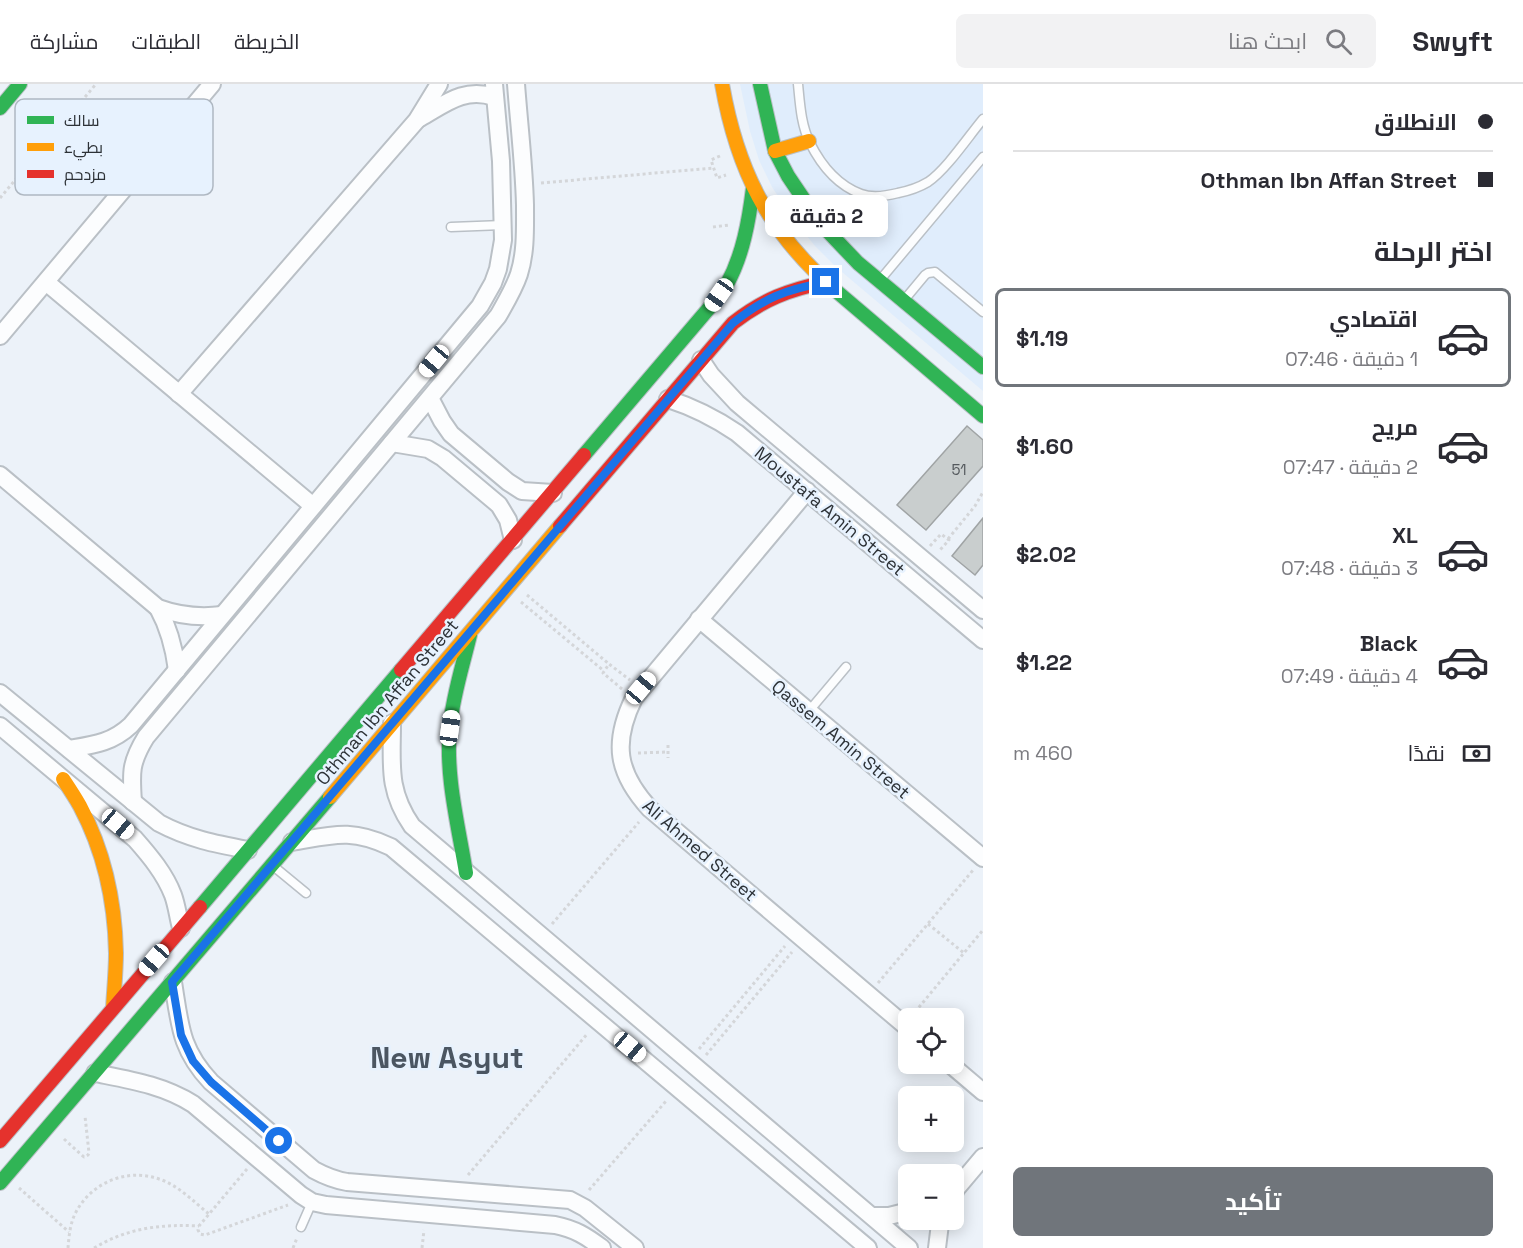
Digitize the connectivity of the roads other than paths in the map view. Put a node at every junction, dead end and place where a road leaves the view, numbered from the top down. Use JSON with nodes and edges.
{"nodes":[{"id":1,"x":20,"y":84,"type":"edge"},
{"id":2,"x":212,"y":84,"type":"edge"},
{"id":3,"x":439,"y":84,"type":"edge"},
{"id":4,"x":516,"y":84,"type":"edge"},
{"id":5,"x":722,"y":84,"type":"edge"},
{"id":6,"x":760,"y":84,"type":"edge"},
{"id":7,"x":798,"y":84,"type":"edge"},
{"id":8,"x":494,"y":90,"type":"edge"},
{"id":9,"x":199,"y":99,"type":"edge"},
{"id":10,"x":0,"y":108,"type":"edge"},
{"id":11,"x":983,"y":119,"type":"edge"},
{"id":12,"x":417,"y":120,"type":"junction"},
{"id":13,"x":809,"y":141,"type":"junction"},
{"id":14,"x":775,"y":151,"type":"junction"},
{"id":15,"x":983,"y":157,"type":"edge"},
{"id":16,"x":753,"y":188,"type":"junction"},
{"id":17,"x":119,"y":195,"type":"edge"},
{"id":18,"x":503,"y":225,"type":"junction"},
{"id":19,"x":451,"y":227,"type":"dead end"},
{"id":20,"x":880,"y":281,"type":"junction"},
{"id":21,"x":46,"y":282,"type":"junction"},
{"id":22,"x":826,"y":282,"type":"junction"},
{"id":23,"x":493,"y":283,"type":"junction"},
{"id":24,"x":511,"y":294,"type":"junction"},
{"id":25,"x":904,"y":300,"type":"junction"},
{"id":26,"x":983,"y":312,"type":"edge"},
{"id":27,"x":0,"y":336,"type":"edge"},
{"id":28,"x":701,"y":360,"type":"junction"},
{"id":29,"x":983,"y":367,"type":"edge"},
{"id":30,"x":179,"y":394,"type":"junction"},
{"id":31,"x":430,"y":398,"type":"junction"},
{"id":32,"x":668,"y":399,"type":"junction"},
{"id":33,"x":983,"y":416,"type":"edge"},
{"id":34,"x":393,"y":443,"type":"junction"},
{"id":35,"x":0,"y":475,"type":"edge"},
{"id":36,"x":807,"y":491,"type":"junction"},
{"id":37,"x":553,"y":493,"type":"junction"},
{"id":38,"x":313,"y":506,"type":"junction"},
{"id":39,"x":513,"y":540,"type":"junction"},
{"id":40,"x":158,"y":608,"type":"junction"},
{"id":41,"x":983,"y":610,"type":"edge"},
{"id":42,"x":222,"y":615,"type":"junction"},
{"id":43,"x":699,"y":619,"type":"junction"},
{"id":44,"x":472,"y":630,"type":"junction"},
{"id":45,"x":983,"y":640,"type":"edge"},
{"id":46,"x":846,"y":667,"type":"dead end"},
{"id":47,"x":177,"y":670,"type":"junction"},
{"id":48,"x":0,"y":693,"type":"edge"},
{"id":49,"x":808,"y":711,"type":"junction"},
{"id":50,"x":392,"y":723,"type":"junction"},
{"id":51,"x":0,"y":726,"type":"edge"},
{"id":52,"x":69,"y":750,"type":"junction"},
{"id":53,"x":63,"y":778,"type":"junction"},
{"id":54,"x":315,"y":793,"type":"junction"},
{"id":55,"x":133,"y":802,"type":"junction"},
{"id":56,"x":292,"y":842,"type":"junction"},
{"id":57,"x":248,"y":850,"type":"junction"},
{"id":58,"x":980,"y":863,"type":"edge"},
{"id":59,"x":272,"y":865,"type":"junction"},
{"id":60,"x":466,"y":873,"type":"junction"},
{"id":61,"x":306,"y":893,"type":"dead end"},
{"id":62,"x":181,"y":928,"type":"junction"},
{"id":63,"x":172,"y":982,"type":"junction"},
{"id":64,"x":113,"y":1008,"type":"junction"},
{"id":65,"x":898,"y":1020,"type":"edge"},
{"id":66,"x":84,"y":1064,"type":"junction"},
{"id":67,"x":962,"y":1074,"type":"edge"},
{"id":68,"x":983,"y":1092,"type":"edge"},
{"id":69,"x":0,"y":1141,"type":"edge"},
{"id":70,"x":983,"y":1157,"type":"edge"},
{"id":71,"x":3,"y":1180,"type":"edge"},
{"id":72,"x":964,"y":1180,"type":"edge"},
{"id":73,"x":310,"y":1200,"type":"junction"},
{"id":74,"x":898,"y":1214,"type":"edge"},
{"id":75,"x":872,"y":1216,"type":"junction"},
{"id":76,"x":301,"y":1227,"type":"dead end"},
{"id":77,"x":885,"y":1227,"type":"junction"},
{"id":78,"x":939,"y":1230,"type":"edge"},
{"id":79,"x":602,"y":1248,"type":"edge"},
{"id":80,"x":635,"y":1248,"type":"edge"},
{"id":81,"x":868,"y":1248,"type":"edge"},
{"id":82,"x":909,"y":1248,"type":"edge"},
{"id":83,"x":937,"y":1248,"type":"edge"}],
"edges":[{"from":1,"to":10,"type":"street"},
{"from":2,"to":9,"type":"street"},
{"from":3,"to":12,"type":"street"},
{"from":4,"to":24,"type":"street"},
{"from":5,"to":16,"type":"street"},
{"from":6,"to":14,"type":"street"},
{"from":7,"to":13,"type":"lane"},
{"from":8,"to":12,"type":"street"},
{"from":8,"to":18,"type":"street"},
{"from":11,"to":13,"type":"lane"},
{"from":12,"to":30,"type":"street"},
{"from":13,"to":14,"type":"street"},
{"from":14,"to":20,"type":"street"},
{"from":15,"to":20,"type":"lane"},
{"from":16,"to":22,"type":"street"},
{"from":16,"to":37,"type":"street","name":"Othman Ibn Affan Street"},
{"from":17,"to":21,"type":"street"},
{"from":18,"to":19,"type":"lane"},
{"from":18,"to":23,"type":"street"},
{"from":20,"to":25,"type":"street"},
{"from":21,"to":27,"type":"street"},
{"from":21,"to":30,"type":"street"},
{"from":22,"to":28,"type":"street","name":"Othman Ibn Affan Street"},
{"from":22,"to":33,"type":"street"},
{"from":23,"to":24,"type":"street"},
{"from":23,"to":38,"type":"street"},
{"from":24,"to":31,"type":"street"},
{"from":25,"to":26,"type":"lane"},
{"from":25,"to":29,"type":"street"},
{"from":28,"to":32,"type":"street","name":"Othman Ibn Affan Street"},
{"from":28,"to":41,"type":"street","name":"Moustafa Amin Street"},
{"from":30,"to":38,"type":"street"},
{"from":31,"to":34,"type":"street"},
{"from":31,"to":37,"type":"street"},
{"from":32,"to":36,"type":"street","name":"Moustafa Amin Street"},
{"from":32,"to":44,"type":"street","name":"Othman Ibn Affan Street"},
{"from":34,"to":39,"type":"street"},
{"from":34,"to":55,"type":"street"},
{"from":35,"to":40,"type":"street"},
{"from":36,"to":43,"type":"street","name":"Ali Ahmed Street"},
{"from":36,"to":45,"type":"street","name":"Moustafa Amin Street"},
{"from":37,"to":39,"type":"street","name":"Othman Ibn Affan Street"},
{"from":38,"to":42,"type":"street"},
{"from":39,"to":54,"type":"street","name":"Othman Ibn Affan Street"},
{"from":40,"to":42,"type":"street"},
{"from":40,"to":47,"type":"street"},
{"from":42,"to":47,"type":"street"},
{"from":43,"to":49,"type":"street","name":"Qassem Amin Street"},
{"from":43,"to":65,"type":"street","name":"Ali Ahmed Street"},
{"from":44,"to":50,"type":"street","name":"Othman Ibn Affan Street"},
{"from":44,"to":60,"type":"street"},
{"from":46,"to":49,"type":"lane"},
{"from":47,"to":52,"type":"street"},
{"from":48,"to":52,"type":"street"},
{"from":49,"to":58,"type":"street","name":"Qassem Amin Street"},
{"from":50,"to":54,"type":"street","name":"Othman Ibn Affan Street"},
{"from":50,"to":60,"type":"street"},
{"from":51,"to":53,"type":"street"},
{"from":52,"to":55,"type":"street"},
{"from":53,"to":62,"type":"street"},
{"from":53,"to":64,"type":"street"},
{"from":54,"to":56,"type":"street","name":"Othman Ibn Affan Street"},
{"from":54,"to":57,"type":"street","name":"Othman Ibn Affan Street"},
{"from":55,"to":57,"type":"street"},
{"from":56,"to":59,"type":"street","name":"Othman Ibn Affan Street"},
{"from":56,"to":81,"type":"street"},
{"from":57,"to":62,"type":"street","name":"Othman Ibn Affan Street"},
{"from":59,"to":61,"type":"lane"},
{"from":59,"to":63,"type":"street","name":"Othman Ibn Affan Street"},
{"from":60,"to":75,"type":"street"},
{"from":62,"to":64,"type":"street","name":"Othman Ibn Affan Street"},
{"from":63,"to":66,"type":"street","name":"Othman Ibn Affan Street"},
{"from":63,"to":80,"type":"street"},
{"from":64,"to":66,"type":"street","name":"Othman Ibn Affan Street"},
{"from":66,"to":69,"type":"street","name":"Othman Ibn Affan Street"},
{"from":66,"to":71,"type":"street","name":"Othman Ibn Affan Street"},
{"from":66,"to":73,"type":"street"},
{"from":67,"to":68,"type":"street"},
{"from":70,"to":72,"type":"street"},
{"from":73,"to":76,"type":"lane"},
{"from":73,"to":79,"type":"street"},
{"from":74,"to":75,"type":"street"},
{"from":75,"to":77,"type":"street"},
{"from":77,"to":81,"type":"street"},
{"from":77,"to":82,"type":"street"},
{"from":78,"to":83,"type":"street"}]}
